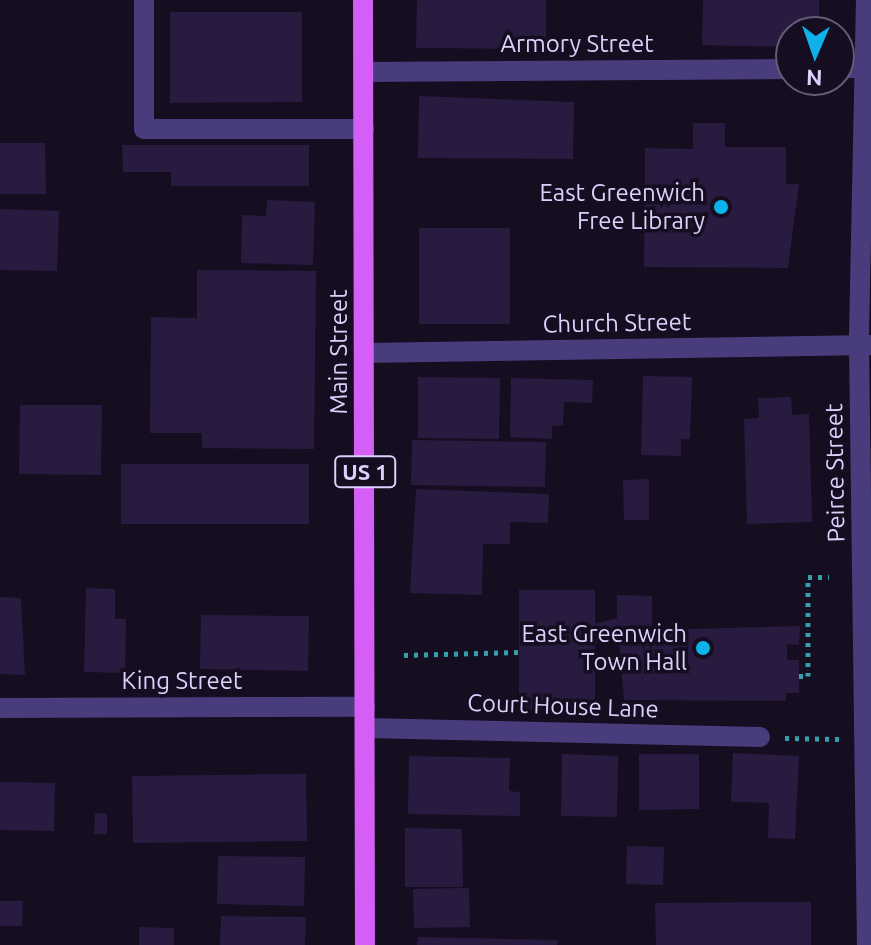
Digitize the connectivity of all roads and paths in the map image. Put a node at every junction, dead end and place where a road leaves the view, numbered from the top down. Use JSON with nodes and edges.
{"nodes":[{"id":1,"x":144,"y":0,"type":"edge"},
{"id":2,"x":363,"y":0,"type":"edge"},
{"id":3,"x":866,"y":0,"type":"edge"},
{"id":4,"x":855,"y":68,"type":"edge"},
{"id":5,"x":864,"y":68,"type":"junction"},
{"id":6,"x":775,"y":69,"type":"edge"},
{"id":7,"x":363,"y":72,"type":"junction"},
{"id":8,"x":364,"y":129,"type":"junction"},
{"id":9,"x":865,"y":345,"type":"edge"},
{"id":10,"x":364,"y":353,"type":"junction"},
{"id":11,"x":829,"y":577,"type":"dead end"},
{"id":12,"x":519,"y":652,"type":"dead end"},
{"id":13,"x":404,"y":655,"type":"dead end"},
{"id":14,"x":799,"y":676,"type":"dead end"},
{"id":15,"x":365,"y":707,"type":"junction"},
{"id":16,"x":0,"y":708,"type":"edge"},
{"id":17,"x":868,"y":717,"type":"edge"},
{"id":18,"x":365,"y":728,"type":"junction"},
{"id":19,"x":760,"y":737,"type":"joint"},
{"id":20,"x":866,"y":740,"type":"junction"},
{"id":21,"x":365,"y":945,"type":"edge"},
{"id":22,"x":867,"y":945,"type":"edge"}],
"edges":[{"from":1,"to":8,"type":"street"},
{"from":2,"to":7,"type":"main road","name":"Main Street","number":"US 1"},
{"from":3,"to":5,"type":"street","name":"Peirce Street"},
{"from":4,"to":5,"type":"street"},
{"from":5,"to":9,"type":"street","name":"Peirce Street"},
{"from":6,"to":7,"type":"street","name":"Armory Street"},
{"from":7,"to":8,"type":"main road","name":"Main Street","number":"US 1"},
{"from":8,"to":10,"type":"main road","name":"Main Street","number":"US 1"},
{"from":9,"to":10,"type":"street","name":"Church Street"},
{"from":9,"to":17,"type":"street","name":"Peirce Street"},
{"from":10,"to":15,"type":"main road","name":"Main Street","number":"US 1"},
{"from":11,"to":14,"type":"path"},
{"from":12,"to":13,"type":"path"},
{"from":15,"to":16,"type":"street","name":"King Street"},
{"from":15,"to":18,"type":"main road","name":"Main Street","number":"US 1"},
{"from":17,"to":20,"type":"street","name":"Peirce Street"},
{"from":18,"to":19,"type":"street","name":"Court House Lane"},
{"from":18,"to":21,"type":"main road","name":"Main Street","number":"US 1"},
{"from":19,"to":20,"type":"path"},
{"from":20,"to":22,"type":"street","name":"Peirce Street"}]}
